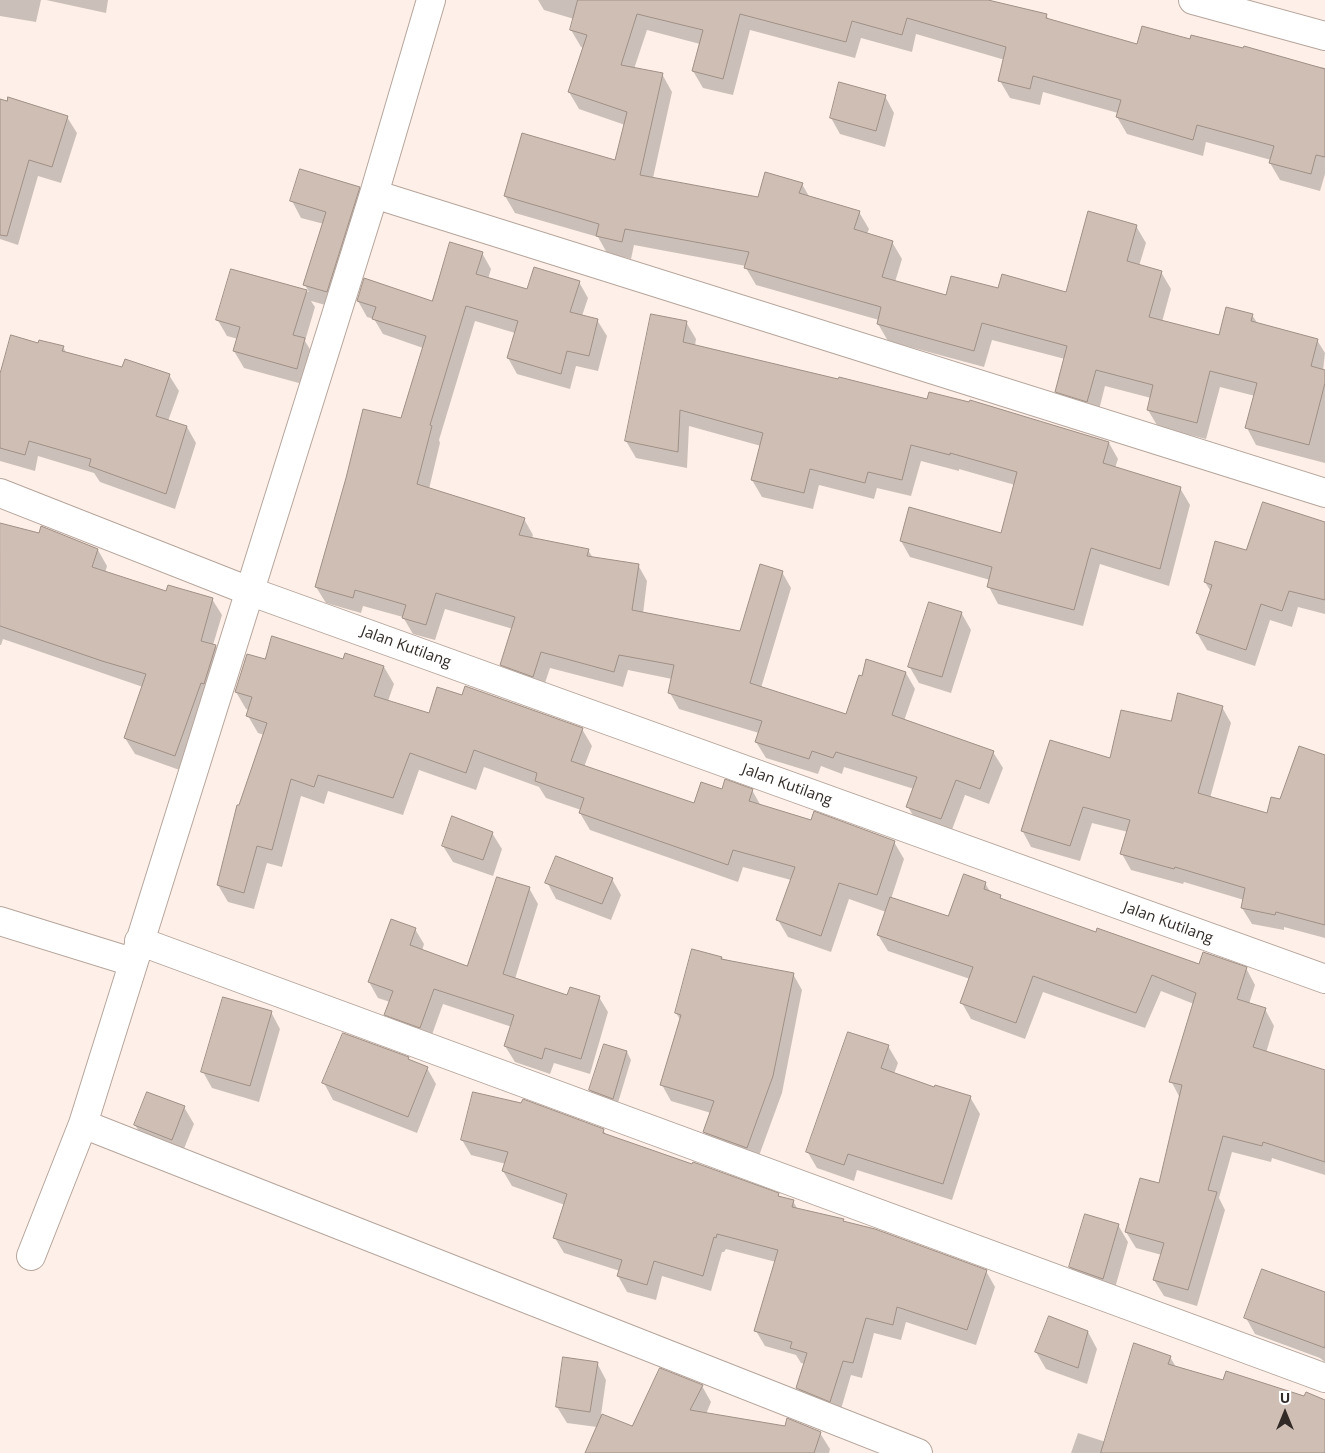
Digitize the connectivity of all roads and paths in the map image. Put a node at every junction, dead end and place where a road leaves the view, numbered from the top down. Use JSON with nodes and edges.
{"nodes":[{"id":1,"x":431,"y":0,"type":"edge"},
{"id":2,"x":1193,"y":0,"type":"edge"},
{"id":3,"x":1325,"y":36,"type":"edge"},
{"id":4,"x":374,"y":194,"type":"junction"},
{"id":5,"x":0,"y":493,"type":"edge"},
{"id":6,"x":1325,"y":493,"type":"edge"},
{"id":7,"x":249,"y":591,"type":"junction"},
{"id":8,"x":0,"y":920,"type":"edge"},
{"id":9,"x":136,"y":952,"type":"junction"},
{"id":10,"x":1325,"y":979,"type":"edge"},
{"id":11,"x":83,"y":1124,"type":"junction"},
{"id":12,"x":31,"y":1256,"type":"dead end"},
{"id":13,"x":1325,"y":1378,"type":"edge"},
{"id":14,"x":918,"y":1453,"type":"edge"}],
"edges":[{"from":1,"to":4,"type":"street"},
{"from":2,"to":3,"type":"street"},
{"from":4,"to":6,"type":"street"},
{"from":4,"to":7,"type":"street"},
{"from":5,"to":7,"type":"street","name":"Jalan Kutilang"},
{"from":7,"to":9,"type":"street"},
{"from":7,"to":10,"type":"street","name":"Jalan Kutilang"},
{"from":8,"to":9,"type":"street"},
{"from":9,"to":11,"type":"street"},
{"from":9,"to":13,"type":"street"},
{"from":11,"to":12,"type":"street"},
{"from":11,"to":14,"type":"street"}]}
